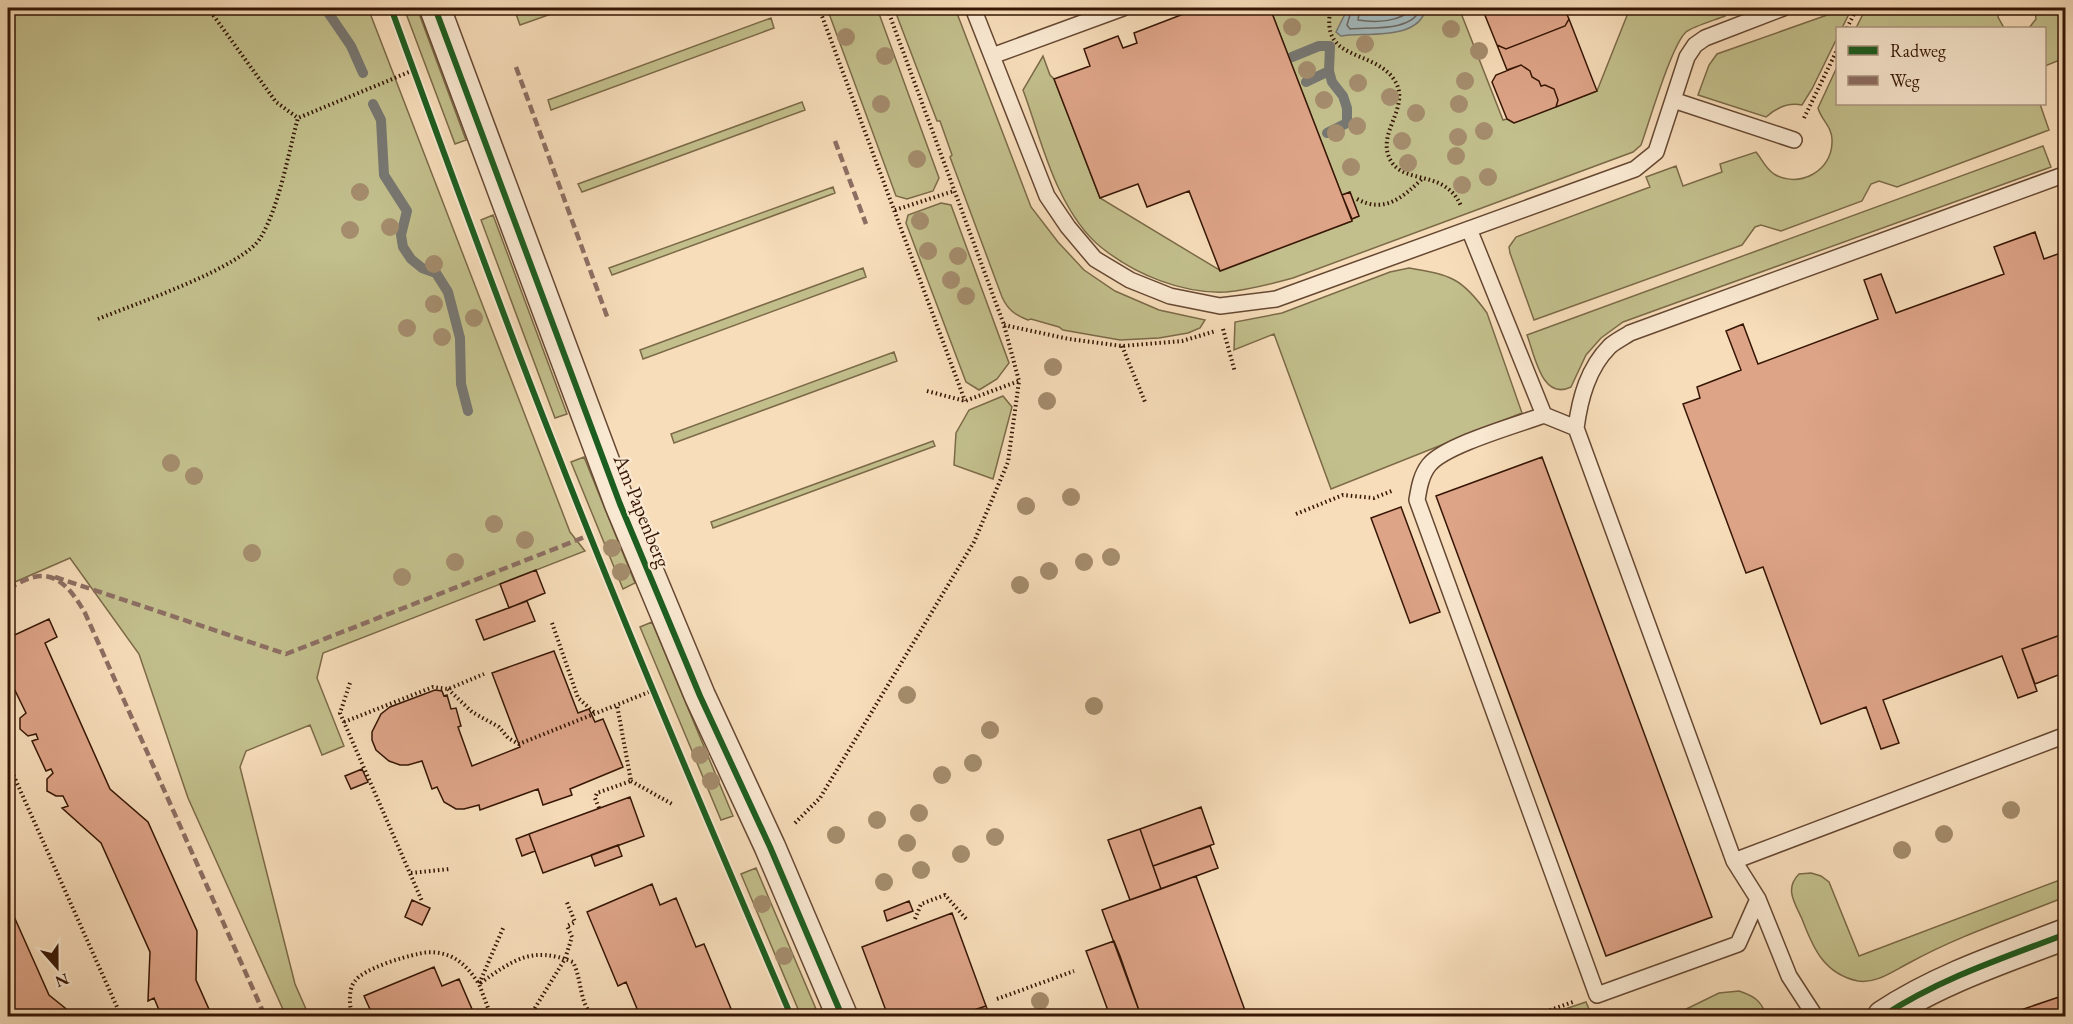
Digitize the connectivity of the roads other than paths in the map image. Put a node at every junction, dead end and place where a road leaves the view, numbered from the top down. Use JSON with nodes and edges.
{"nodes":[{"id":1,"x":435,"y":8,"type":"edge"},
{"id":2,"x":973,"y":8,"type":"edge"},
{"id":3,"x":1123,"y":8,"type":"edge"},
{"id":4,"x":1783,"y":8,"type":"edge"},
{"id":5,"x":992,"y":56,"type":"junction"},
{"id":6,"x":1673,"y":100,"type":"junction"},
{"id":7,"x":1794,"y":140,"type":"road end"},
{"id":8,"x":2066,"y":174,"type":"edge"},
{"id":9,"x":1469,"y":229,"type":"junction"},
{"id":10,"x":1544,"y":415,"type":"junction"},
{"id":11,"x":1576,"y":428,"type":"junction"},
{"id":12,"x":2066,"y":735,"type":"edge"},
{"id":13,"x":1734,"y":861,"type":"junction"},
{"id":14,"x":1758,"y":899,"type":"junction"},
{"id":15,"x":2066,"y":934,"type":"edge"},
{"id":16,"x":842,"y":1017,"type":"edge"},
{"id":17,"x":1815,"y":1017,"type":"edge"},
{"id":18,"x":1883,"y":1017,"type":"edge"}],
"edges":[{"from":1,"to":16,"type":"street","name":"Am Papenberg"},
{"from":2,"to":5,"type":"lane"},
{"from":3,"to":5,"type":"lane"},
{"from":4,"to":6,"type":"lane"},
{"from":5,"to":9,"type":"lane"},
{"from":6,"to":7,"type":"lane"},
{"from":6,"to":9,"type":"lane"},
{"from":8,"to":11,"type":"lane"},
{"from":9,"to":10,"type":"lane"},
{"from":10,"to":11,"type":"lane"},
{"from":10,"to":14,"type":"lane"},
{"from":11,"to":13,"type":"lane"},
{"from":12,"to":13,"type":"lane"},
{"from":13,"to":14,"type":"lane"},
{"from":14,"to":17,"type":"lane"},
{"from":15,"to":18,"type":"street"}]}
